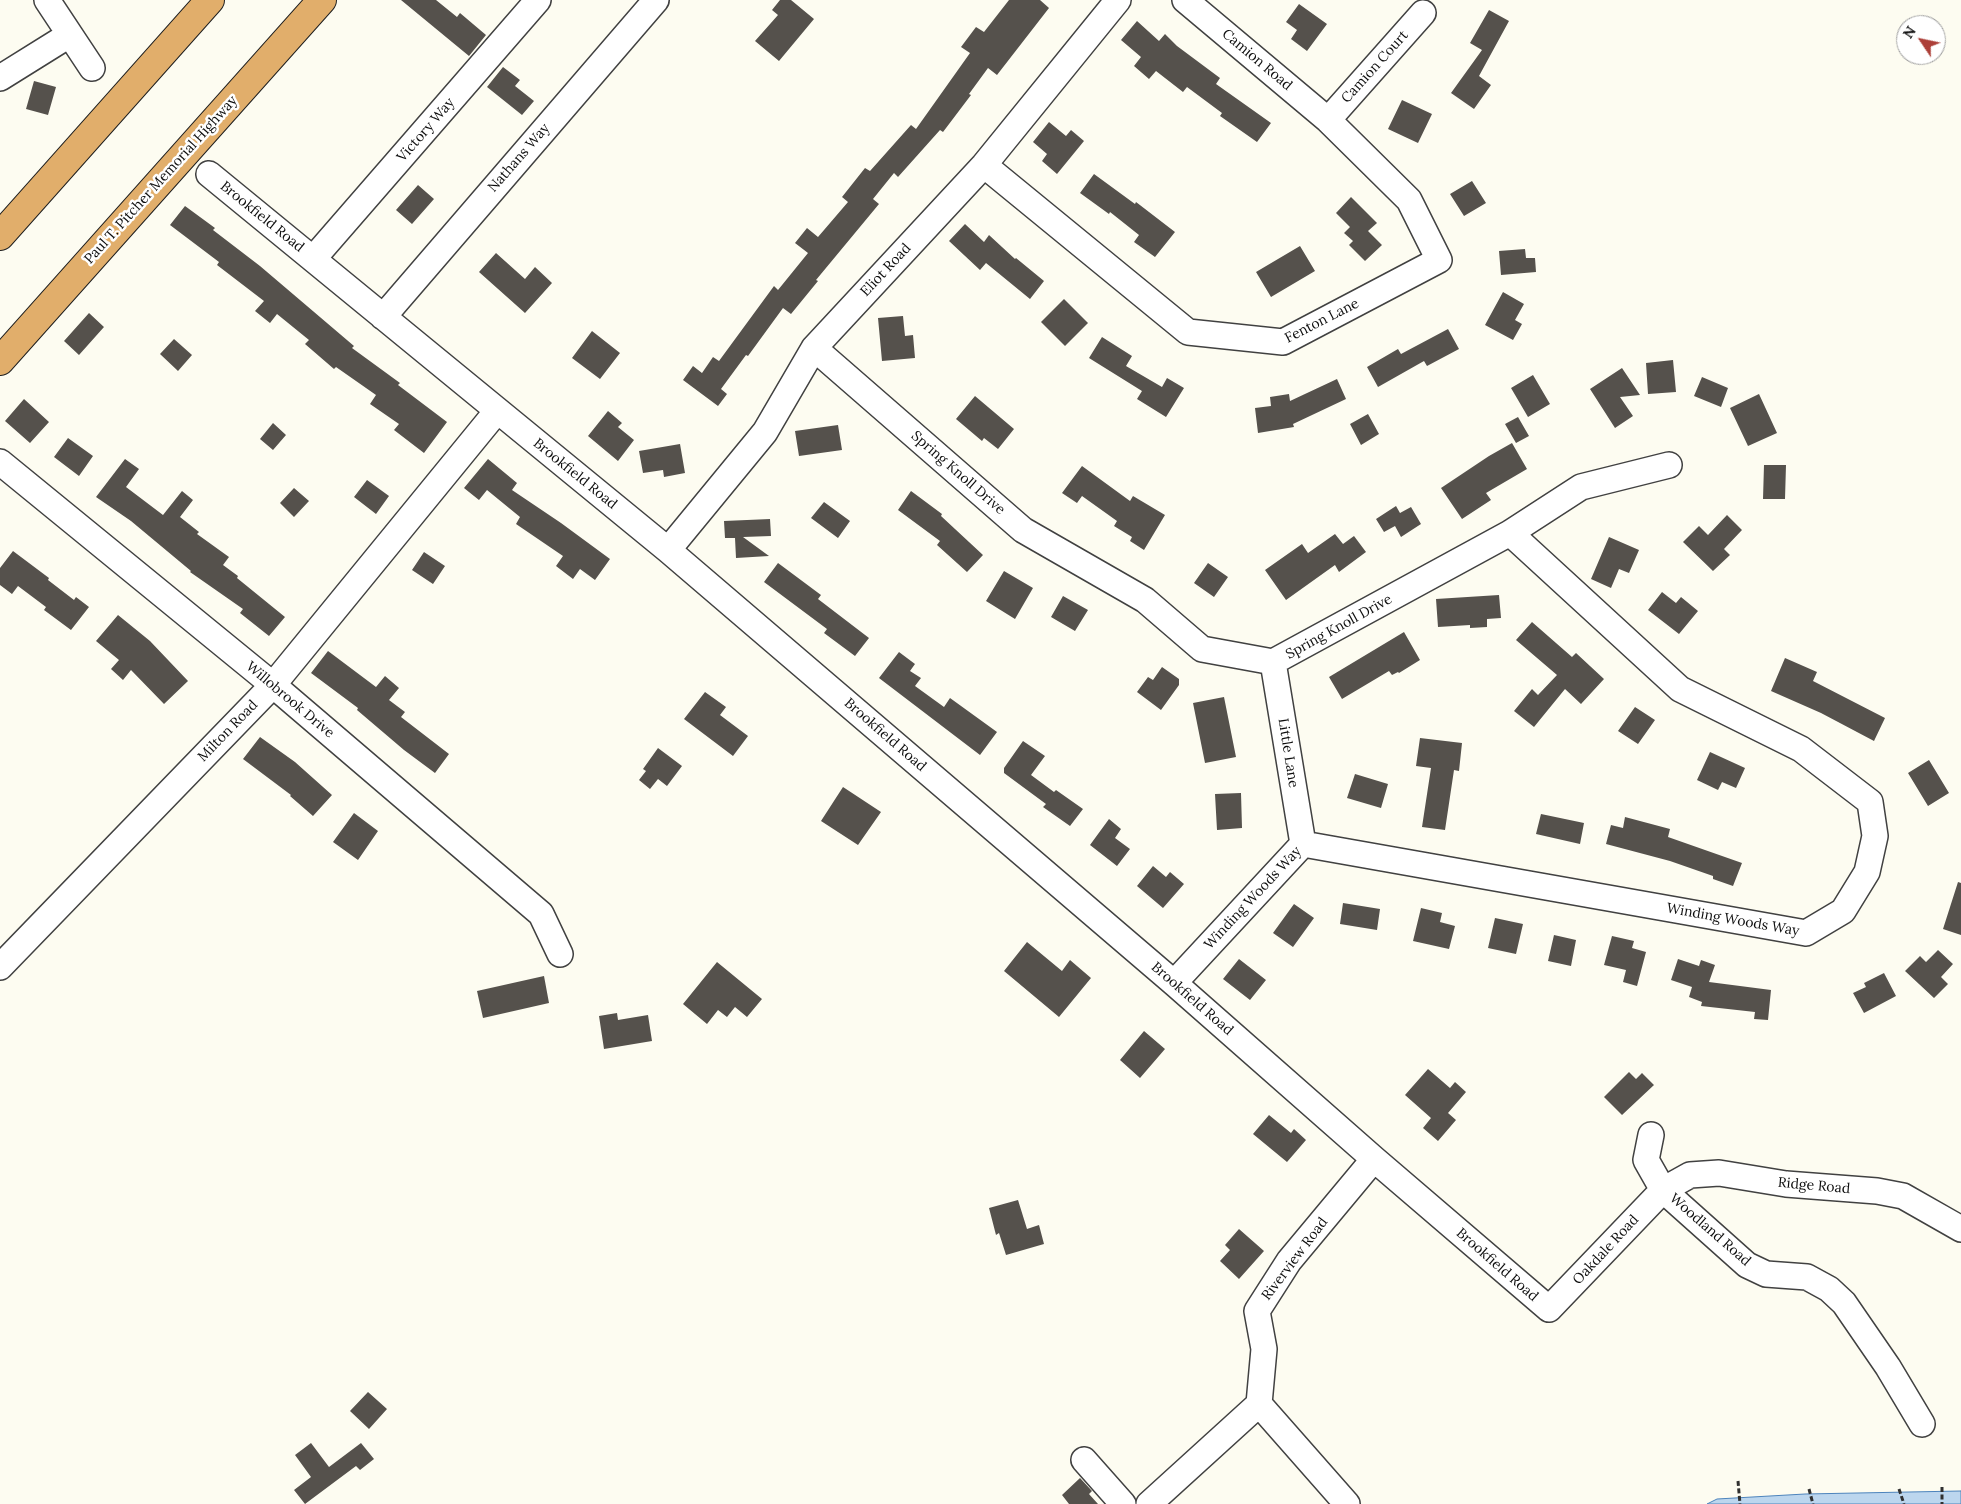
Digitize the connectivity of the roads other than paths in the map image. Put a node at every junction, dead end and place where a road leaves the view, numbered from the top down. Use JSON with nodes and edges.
{"nodes":[{"id":1,"x":47,"y":0,"type":"edge"},
{"id":2,"x":210,"y":0,"type":"edge"},
{"id":3,"x":322,"y":0,"type":"edge"},
{"id":4,"x":538,"y":0,"type":"edge"},
{"id":5,"x":656,"y":0,"type":"edge"},
{"id":6,"x":1118,"y":0,"type":"edge"},
{"id":7,"x":1185,"y":0,"type":"edge"},
{"id":8,"x":1423,"y":13,"type":"dead end"},
{"id":9,"x":69,"y":35,"type":"junction"},
{"id":10,"x":92,"y":68,"type":"dead end"},
{"id":11,"x":0,"y":78,"type":"edge"},
{"id":12,"x":1328,"y":120,"type":"junction"},
{"id":13,"x":984,"y":165,"type":"junction"},
{"id":14,"x":209,"y":174,"type":"dead end"},
{"id":15,"x":0,"y":236,"type":"edge"},
{"id":16,"x":313,"y":259,"type":"junction"},
{"id":17,"x":383,"y":317,"type":"junction"},
{"id":18,"x":814,"y":348,"type":"junction"},
{"id":19,"x":0,"y":361,"type":"edge"},
{"id":20,"x":497,"y":411,"type":"junction"},
{"id":21,"x":0,"y":462,"type":"edge"},
{"id":22,"x":1669,"y":465,"type":"dead end"},
{"id":23,"x":1510,"y":533,"type":"junction"},
{"id":24,"x":668,"y":550,"type":"junction"},
{"id":25,"x":1273,"y":662,"type":"junction"},
{"id":26,"x":272,"y":685,"type":"junction"},
{"id":27,"x":1303,"y":844,"type":"junction"},
{"id":28,"x":560,"y":954,"type":"dead end"},
{"id":29,"x":0,"y":967,"type":"edge"},
{"id":30,"x":1174,"y":982,"type":"junction"},
{"id":31,"x":1651,"y":1135,"type":"dead end"},
{"id":32,"x":1374,"y":1159,"type":"junction"},
{"id":33,"x":1662,"y":1190,"type":"junction"},
{"id":34,"x":1961,"y":1228,"type":"edge"},
{"id":35,"x":1549,"y":1309,"type":"joint"},
{"id":36,"x":1258,"y":1404,"type":"junction"},
{"id":37,"x":1922,"y":1424,"type":"dead end"},
{"id":38,"x":1084,"y":1460,"type":"dead end"},
{"id":39,"x":1123,"y":1504,"type":"edge"},
{"id":40,"x":1149,"y":1504,"type":"edge"},
{"id":41,"x":1347,"y":1504,"type":"edge"}],
"edges":[{"from":1,"to":9,"type":"street"},
{"from":2,"to":15,"type":"highway"},
{"from":3,"to":19,"type":"highway","name":"Paul T. Pitcher Memorial Highway"},
{"from":4,"to":16,"type":"street","name":"Victory Way"},
{"from":5,"to":17,"type":"street","name":"Nathans Way"},
{"from":6,"to":13,"type":"street","name":"Eliot Road"},
{"from":7,"to":12,"type":"street","name":"Camion Road"},
{"from":8,"to":12,"type":"street","name":"Camion Court"},
{"from":9,"to":10,"type":"street"},
{"from":9,"to":11,"type":"street"},
{"from":12,"to":13,"type":"street","name":"Fenton Lane"},
{"from":13,"to":18,"type":"street","name":"Eliot Road"},
{"from":14,"to":16,"type":"street","name":"Brookfield Road"},
{"from":16,"to":17,"type":"street","name":"Brookfield Road"},
{"from":17,"to":20,"type":"street","name":"Brookfield Road"},
{"from":18,"to":24,"type":"street","name":"Eliot Road"},
{"from":18,"to":25,"type":"street","name":"Spring Knoll Drive"},
{"from":20,"to":24,"type":"street","name":"Brookfield Road"},
{"from":20,"to":26,"type":"street","name":"Milton Road"},
{"from":21,"to":26,"type":"street","name":"Willobrook Drive"},
{"from":22,"to":23,"type":"street","name":"Spring Knoll Drive"},
{"from":23,"to":25,"type":"street","name":"Spring Knoll Drive"},
{"from":23,"to":27,"type":"street","name":"Winding Woods Way"},
{"from":24,"to":30,"type":"street","name":"Brookfield Road"},
{"from":25,"to":27,"type":"street","name":"Little Lane"},
{"from":26,"to":28,"type":"street","name":"Willobrook Drive"},
{"from":26,"to":29,"type":"street","name":"Milton Road"},
{"from":27,"to":30,"type":"street","name":"Winding Woods Way"},
{"from":30,"to":32,"type":"street","name":"Brookfield Road"},
{"from":31,"to":33,"type":"street","name":"Woodland Road"},
{"from":32,"to":35,"type":"street","name":"Brookfield Road"},
{"from":32,"to":36,"type":"street","name":"Riverview Road"},
{"from":33,"to":34,"type":"street","name":"Ridge Road"},
{"from":33,"to":35,"type":"street","name":"Oakdale Road"},
{"from":33,"to":37,"type":"street","name":"Woodland Road"},
{"from":36,"to":40,"type":"street"},
{"from":36,"to":41,"type":"street"},
{"from":38,"to":39,"type":"street"}]}
